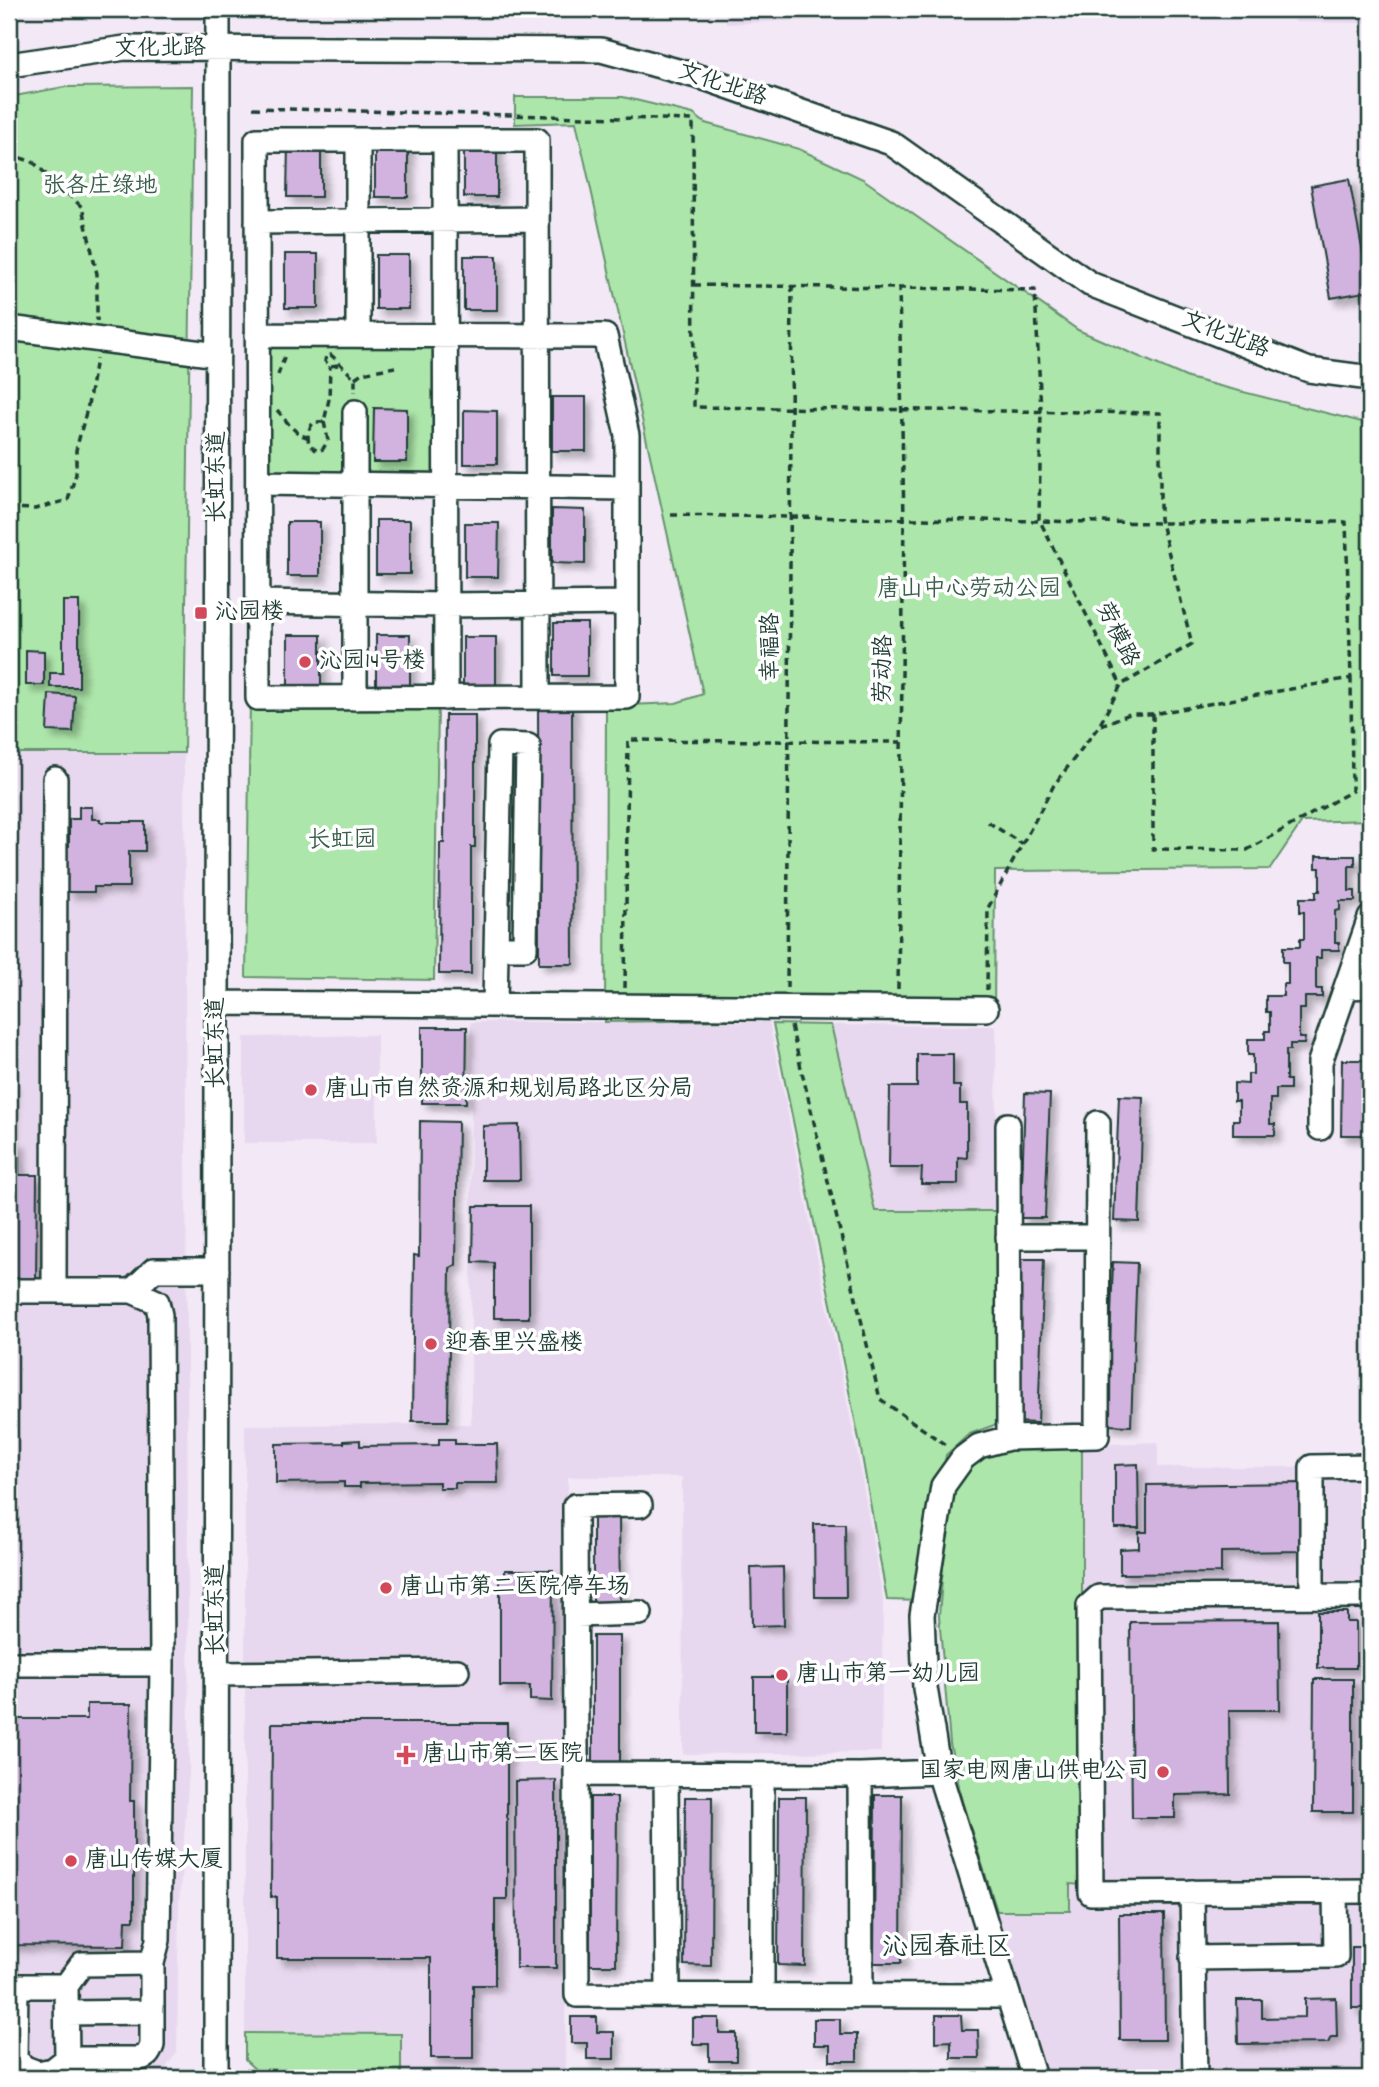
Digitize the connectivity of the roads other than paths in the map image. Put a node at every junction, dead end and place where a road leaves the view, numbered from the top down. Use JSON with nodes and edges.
{"nodes":[{"id":1,"x":218,"y":9,"type":"edge"},
{"id":2,"x":218,"y":48,"type":"junction"},
{"id":3,"x":9,"y":65,"type":"edge"},
{"id":4,"x":445,"y":140,"type":"junction"},
{"id":5,"x":358,"y":141,"type":"junction"},
{"id":6,"x":537,"y":219,"type":"junction"},
{"id":7,"x":445,"y":220,"type":"junction"},
{"id":8,"x":358,"y":221,"type":"junction"},
{"id":9,"x":257,"y":222,"type":"junction"},
{"id":10,"x":9,"y":328,"type":"edge"},
{"id":11,"x":257,"y":335,"type":"junction"},
{"id":12,"x":358,"y":335,"type":"junction"},
{"id":13,"x":445,"y":335,"type":"junction"},
{"id":14,"x":537,"y":335,"type":"junction"},
{"id":15,"x":218,"y":355,"type":"junction"},
{"id":16,"x":1370,"y":378,"type":"edge"},
{"id":17,"x":218,"y":389,"type":"junction"},
{"id":18,"x":270,"y":389,"type":"junction"},
{"id":19,"x":355,"y":412,"type":"road end"},
{"id":20,"x":258,"y":483,"type":"junction"},
{"id":21,"x":354,"y":486,"type":"junction"},
{"id":22,"x":444,"y":487,"type":"junction"},
{"id":23,"x":537,"y":487,"type":"junction"},
{"id":24,"x":625,"y":488,"type":"junction"},
{"id":25,"x":258,"y":602,"type":"junction"},
{"id":26,"x":355,"y":602,"type":"junction"},
{"id":27,"x":627,"y":603,"type":"junction"},
{"id":28,"x":537,"y":604,"type":"junction"},
{"id":29,"x":444,"y":605,"type":"junction"},
{"id":30,"x":538,"y":697,"type":"junction"},
{"id":31,"x":355,"y":698,"type":"junction"},
{"id":32,"x":446,"y":698,"type":"junction"},
{"id":33,"x":55,"y":779,"type":"dead end"},
{"id":34,"x":1370,"y":918,"type":"edge"},
{"id":35,"x":498,"y":948,"type":"junction"},
{"id":36,"x":1370,"y":986,"type":"edge"},
{"id":37,"x":1347,"y":987,"type":"junction"},
{"id":38,"x":217,"y":1003,"type":"junction"},
{"id":39,"x":495,"y":1005,"type":"junction"},
{"id":40,"x":986,"y":1009,"type":"road end"},
{"id":41,"x":1098,"y":1123,"type":"dead end"},
{"id":42,"x":1008,"y":1125,"type":"dead end"},
{"id":43,"x":1321,"y":1128,"type":"dead end"},
{"id":44,"x":1008,"y":1237,"type":"junction"},
{"id":45,"x":1097,"y":1237,"type":"junction"},
{"id":46,"x":217,"y":1270,"type":"junction"},
{"id":47,"x":9,"y":1291,"type":"edge"},
{"id":48,"x":54,"y":1291,"type":"junction"},
{"id":49,"x":132,"y":1291,"type":"junction"},
{"id":50,"x":1009,"y":1438,"type":"junction"},
{"id":51,"x":1370,"y":1466,"type":"edge"},
{"id":52,"x":639,"y":1506,"type":"dead end"},
{"id":53,"x":1312,"y":1596,"type":"junction"},
{"id":54,"x":1370,"y":1596,"type":"edge"},
{"id":55,"x":639,"y":1613,"type":"dead end"},
{"id":56,"x":576,"y":1615,"type":"junction"},
{"id":57,"x":9,"y":1664,"type":"edge"},
{"id":58,"x":162,"y":1664,"type":"junction"},
{"id":59,"x":457,"y":1671,"type":"dead end"},
{"id":60,"x":217,"y":1674,"type":"junction"},
{"id":61,"x":939,"y":1772,"type":"junction"},
{"id":62,"x":576,"y":1774,"type":"junction"},
{"id":63,"x":666,"y":1774,"type":"junction"},
{"id":64,"x":762,"y":1774,"type":"junction"},
{"id":65,"x":860,"y":1775,"type":"junction"},
{"id":66,"x":1335,"y":1891,"type":"junction"},
{"id":67,"x":1370,"y":1891,"type":"edge"},
{"id":68,"x":1192,"y":1892,"type":"junction"},
{"id":69,"x":1192,"y":1958,"type":"junction"},
{"id":70,"x":152,"y":1963,"type":"junction"},
{"id":71,"x":66,"y":1986,"type":"junction"},
{"id":72,"x":668,"y":1995,"type":"junction"},
{"id":73,"x":762,"y":1995,"type":"junction"},
{"id":74,"x":861,"y":1995,"type":"junction"},
{"id":75,"x":1008,"y":1996,"type":"junction"},
{"id":76,"x":152,"y":2012,"type":"junction"},
{"id":77,"x":66,"y":2013,"type":"junction"},
{"id":78,"x":12,"y":2025,"type":"edge"},
{"id":79,"x":67,"y":2059,"type":"junction"},
{"id":80,"x":12,"y":2060,"type":"edge"},
{"id":81,"x":37,"y":2076,"type":"edge"},
{"id":82,"x":216,"y":2078,"type":"edge"},
{"id":83,"x":1034,"y":2078,"type":"edge"},
{"id":84,"x":1195,"y":2078,"type":"edge"}],
"edges":[{"from":1,"to":2,"type":"street","name":"长虹东道"},
{"from":2,"to":3,"type":"street","name":"文化北路"},
{"from":2,"to":15,"type":"street","name":"长虹东道"},
{"from":2,"to":16,"type":"street","name":"文化北路"},
{"from":4,"to":5,"type":"street"},
{"from":4,"to":6,"type":"street"},
{"from":4,"to":7,"type":"street"},
{"from":5,"to":8,"type":"street"},
{"from":5,"to":9,"type":"street"},
{"from":6,"to":7,"type":"street"},
{"from":6,"to":14,"type":"street"},
{"from":7,"to":8,"type":"street"},
{"from":7,"to":13,"type":"street"},
{"from":8,"to":9,"type":"street"},
{"from":8,"to":12,"type":"street"},
{"from":9,"to":11,"type":"street"},
{"from":10,"to":15,"type":"street"},
{"from":11,"to":12,"type":"street"},
{"from":11,"to":18,"type":"street"},
{"from":12,"to":13,"type":"street"},
{"from":13,"to":14,"type":"street"},
{"from":13,"to":22,"type":"street"},
{"from":14,"to":23,"type":"street"},
{"from":14,"to":24,"type":"street"},
{"from":15,"to":17,"type":"street","name":"长虹东道"},
{"from":17,"to":18,"type":"street"},
{"from":17,"to":38,"type":"street","name":"长虹东道"},
{"from":18,"to":20,"type":"street"},
{"from":19,"to":21,"type":"street"},
{"from":20,"to":21,"type":"street"},
{"from":20,"to":25,"type":"street"},
{"from":21,"to":22,"type":"street"},
{"from":21,"to":26,"type":"street"},
{"from":22,"to":23,"type":"street"},
{"from":22,"to":29,"type":"street"},
{"from":23,"to":24,"type":"street"},
{"from":23,"to":28,"type":"street"},
{"from":24,"to":27,"type":"street"},
{"from":25,"to":26,"type":"street"},
{"from":25,"to":31,"type":"street"},
{"from":26,"to":29,"type":"street"},
{"from":26,"to":31,"type":"street"},
{"from":27,"to":28,"type":"street"},
{"from":27,"to":30,"type":"street"},
{"from":28,"to":29,"type":"street"},
{"from":28,"to":30,"type":"street"},
{"from":29,"to":32,"type":"street"},
{"from":30,"to":32,"type":"street"},
{"from":31,"to":32,"type":"street"},
{"from":33,"to":48,"type":"street"},
{"from":34,"to":37,"type":"street"},
{"from":35,"to":35,"type":"street"},
{"from":35,"to":39,"type":"street"},
{"from":36,"to":37,"type":"street"},
{"from":37,"to":43,"type":"street"},
{"from":38,"to":39,"type":"street"},
{"from":38,"to":46,"type":"street","name":"长虹东道"},
{"from":39,"to":40,"type":"street"},
{"from":41,"to":45,"type":"street"},
{"from":42,"to":44,"type":"street"},
{"from":44,"to":45,"type":"street"},
{"from":44,"to":50,"type":"street"},
{"from":45,"to":50,"type":"street"},
{"from":46,"to":49,"type":"street"},
{"from":46,"to":60,"type":"street","name":"长虹东道"},
{"from":47,"to":48,"type":"street"},
{"from":48,"to":49,"type":"street"},
{"from":49,"to":58,"type":"street"},
{"from":50,"to":61,"type":"street"},
{"from":51,"to":53,"type":"street"},
{"from":52,"to":56,"type":"street"},
{"from":53,"to":54,"type":"street"},
{"from":53,"to":68,"type":"street"},
{"from":55,"to":56,"type":"street"},
{"from":56,"to":62,"type":"street"},
{"from":57,"to":58,"type":"street"},
{"from":58,"to":70,"type":"street"},
{"from":59,"to":60,"type":"street"},
{"from":60,"to":82,"type":"street","name":"长虹东道"},
{"from":61,"to":65,"type":"street"},
{"from":61,"to":75,"type":"street"},
{"from":62,"to":63,"type":"street"},
{"from":62,"to":72,"type":"street"},
{"from":63,"to":64,"type":"street"},
{"from":63,"to":72,"type":"street"},
{"from":64,"to":65,"type":"street"},
{"from":64,"to":73,"type":"street"},
{"from":65,"to":74,"type":"street"},
{"from":66,"to":67,"type":"street"},
{"from":66,"to":68,"type":"street"},
{"from":66,"to":69,"type":"street"},
{"from":68,"to":69,"type":"street"},
{"from":69,"to":84,"type":"street"},
{"from":70,"to":71,"type":"street"},
{"from":70,"to":76,"type":"street"},
{"from":71,"to":77,"type":"street"},
{"from":71,"to":78,"type":"street"},
{"from":72,"to":73,"type":"street"},
{"from":73,"to":74,"type":"street"},
{"from":74,"to":75,"type":"street"},
{"from":75,"to":83,"type":"street"},
{"from":76,"to":77,"type":"street"},
{"from":76,"to":79,"type":"street"},
{"from":77,"to":79,"type":"street"},
{"from":78,"to":80,"type":"street"},
{"from":79,"to":81,"type":"street"},
{"from":80,"to":81,"type":"street"}]}
